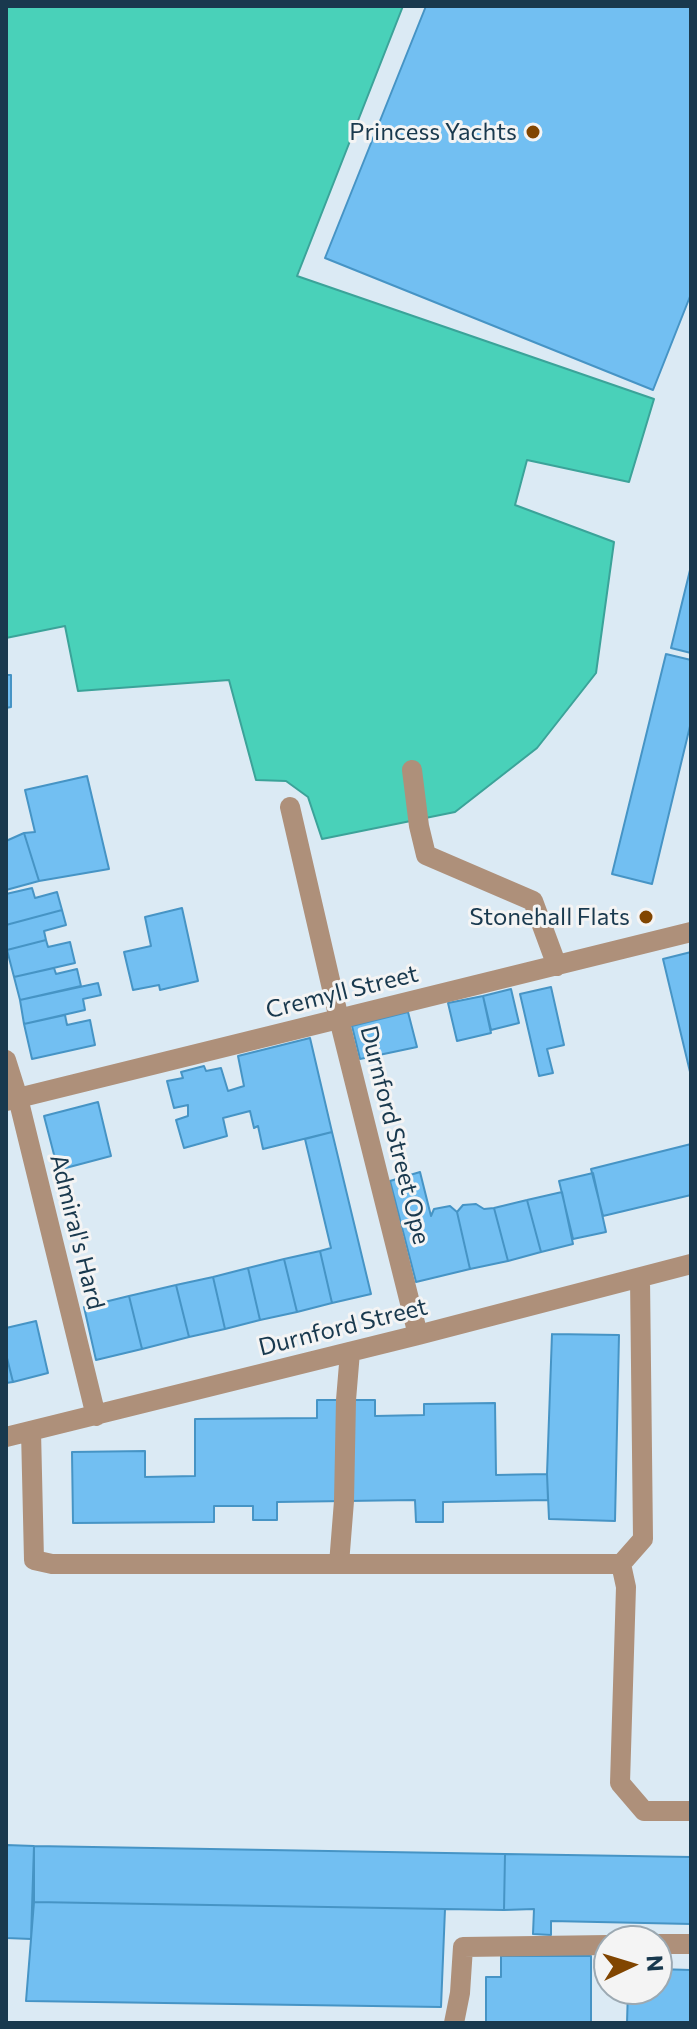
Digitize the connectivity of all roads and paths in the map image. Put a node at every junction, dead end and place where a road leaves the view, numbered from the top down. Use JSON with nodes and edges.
{"nodes":[{"id":1,"x":412,"y":770,"type":"dead end"},
{"id":2,"x":290,"y":807,"type":"dead end"},
{"id":3,"x":691,"y":932,"type":"edge"},
{"id":4,"x":557,"y":966,"type":"junction"},
{"id":5,"x":339,"y":1019,"type":"junction"},
{"id":6,"x":6,"y":1060,"type":"edge"},
{"id":7,"x":12,"y":1099,"type":"edge"},
{"id":8,"x":691,"y":1264,"type":"edge"},
{"id":9,"x":640,"y":1278,"type":"junction"},
{"id":10,"x":418,"y":1335,"type":"junction"},
{"id":11,"x":350,"y":1352,"type":"junction"},
{"id":12,"x":96,"y":1416,"type":"junction"},
{"id":13,"x":31,"y":1431,"type":"junction"},
{"id":14,"x":6,"y":1437,"type":"edge"},
{"id":15,"x":339,"y":1564,"type":"junction"},
{"id":16,"x":621,"y":1564,"type":"junction"},
{"id":17,"x":691,"y":1811,"type":"edge"},
{"id":18,"x":593,"y":1945,"type":"edge"},
{"id":19,"x":454,"y":2023,"type":"edge"}],
"edges":[{"from":1,"to":4,"type":"street"},
{"from":2,"to":5,"type":"street","name":"Durnford Street Ope"},
{"from":3,"to":4,"type":"street","name":"Cremyll Street"},
{"from":4,"to":5,"type":"street","name":"Cremyll Street"},
{"from":5,"to":7,"type":"street","name":"Cremyll Street"},
{"from":5,"to":10,"type":"street","name":"Durnford Street Ope"},
{"from":6,"to":7,"type":"street","name":"Admiral's Hard"},
{"from":7,"to":12,"type":"street","name":"Admiral's Hard"},
{"from":8,"to":9,"type":"street","name":"Durnford Street"},
{"from":9,"to":10,"type":"street","name":"Durnford Street"},
{"from":9,"to":16,"type":"street"},
{"from":10,"to":11,"type":"street","name":"Durnford Street"},
{"from":11,"to":12,"type":"street","name":"Durnford Street"},
{"from":11,"to":15,"type":"street"},
{"from":12,"to":13,"type":"street","name":"Durnford Street"},
{"from":13,"to":14,"type":"street","name":"Durnford Street"},
{"from":13,"to":15,"type":"street"},
{"from":15,"to":16,"type":"street"},
{"from":16,"to":17,"type":"street"},
{"from":18,"to":19,"type":"street"}]}
